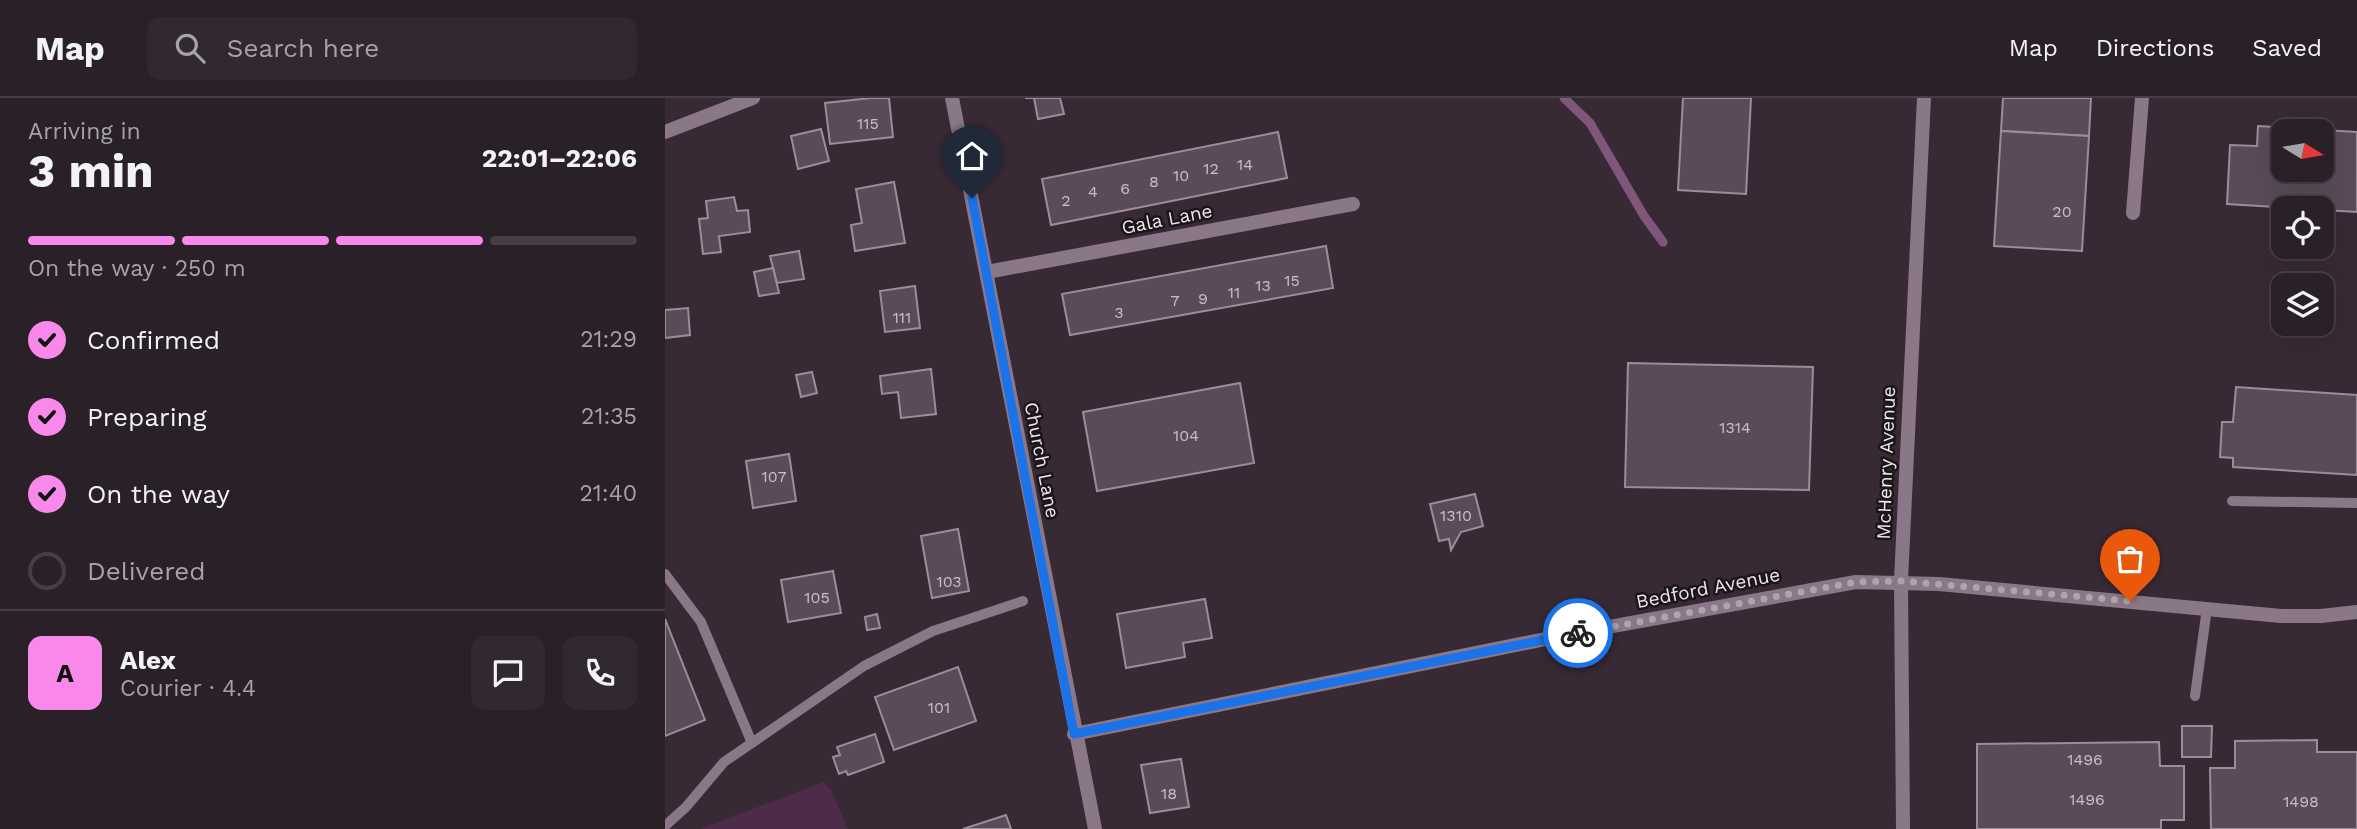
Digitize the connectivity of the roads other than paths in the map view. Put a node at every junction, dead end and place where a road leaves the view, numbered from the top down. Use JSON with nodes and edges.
{"nodes":[{"id":1,"x":753,"y":98,"type":"edge"},
{"id":2,"x":952,"y":98,"type":"edge"},
{"id":3,"x":1924,"y":98,"type":"edge"},
{"id":4,"x":2142,"y":98,"type":"edge"},
{"id":5,"x":665,"y":132,"type":"edge"},
{"id":6,"x":1353,"y":204,"type":"dead end"},
{"id":7,"x":2133,"y":213,"type":"dead end"},
{"id":8,"x":987,"y":272,"type":"junction"},
{"id":9,"x":2232,"y":501,"type":"dead end"},
{"id":10,"x":2357,"y":503,"type":"edge"},
{"id":11,"x":665,"y":574,"type":"edge"},
{"id":12,"x":1901,"y":581,"type":"junction"},
{"id":13,"x":1023,"y":601,"type":"dead end"},
{"id":14,"x":2207,"y":608,"type":"junction"},
{"id":15,"x":2357,"y":612,"type":"edge"},
{"id":16,"x":2195,"y":696,"type":"dead end"},
{"id":17,"x":1074,"y":734,"type":"junction"},
{"id":18,"x":752,"y":743,"type":"junction"},
{"id":19,"x":665,"y":826,"type":"edge"},
{"id":20,"x":1094,"y":829,"type":"edge"},
{"id":21,"x":1903,"y":829,"type":"edge"}],
"edges":[{"from":1,"to":5,"type":"street"},
{"from":2,"to":8,"type":"street","name":"Church Lane"},
{"from":3,"to":12,"type":"street","name":"McHenry Avenue"},
{"from":4,"to":7,"type":"street"},
{"from":6,"to":8,"type":"street","name":"Gala Lane"},
{"from":8,"to":17,"type":"street","name":"Church Lane"},
{"from":9,"to":10,"type":"lane"},
{"from":11,"to":18,"type":"lane"},
{"from":12,"to":14,"type":"street","name":"Bedford Avenue"},
{"from":12,"to":17,"type":"street","name":"Bedford Avenue"},
{"from":12,"to":21,"type":"street","name":"McHenry Avenue"},
{"from":13,"to":18,"type":"lane"},
{"from":14,"to":15,"type":"street","name":"Bedford Avenue"},
{"from":14,"to":16,"type":"lane"},
{"from":17,"to":20,"type":"street","name":"Church Lane"},
{"from":18,"to":19,"type":"lane"}]}
